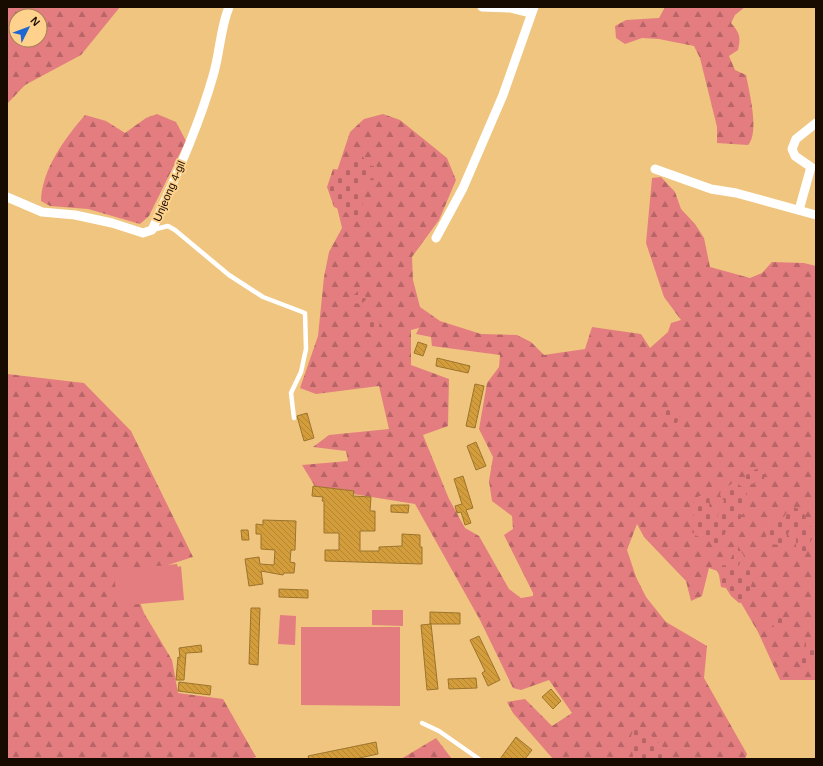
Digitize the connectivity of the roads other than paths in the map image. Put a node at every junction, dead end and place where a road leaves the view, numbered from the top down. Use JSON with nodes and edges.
{"nodes":[{"id":1,"x":228,"y":7,"type":"edge"},
{"id":2,"x":482,"y":7,"type":"edge"},
{"id":3,"x":532,"y":10,"type":"edge"},
{"id":4,"x":816,"y":123,"type":"edge"},
{"id":5,"x":655,"y":169,"type":"dead end"},
{"id":6,"x":7,"y":197,"type":"edge"},
{"id":7,"x":799,"y":210,"type":"junction"},
{"id":8,"x":816,"y":215,"type":"edge"},
{"id":9,"x":152,"y":230,"type":"junction"},
{"id":10,"x":436,"y":238,"type":"dead end"},
{"id":11,"x":294,"y":418,"type":"dead end"},
{"id":12,"x":422,"y":723,"type":"dead end"},
{"id":13,"x":479,"y":759,"type":"edge"}],
"edges":[{"from":1,"to":9,"type":"street","name":"Unjeong 4-gil"},
{"from":2,"to":3,"type":"street"},
{"from":3,"to":10,"type":"street"},
{"from":4,"to":7,"type":"street"},
{"from":5,"to":7,"type":"street"},
{"from":6,"to":9,"type":"street","name":"Unjeong 4-gil"},
{"from":7,"to":8,"type":"street"},
{"from":9,"to":11,"type":"lane"},
{"from":12,"to":13,"type":"lane"}]}
